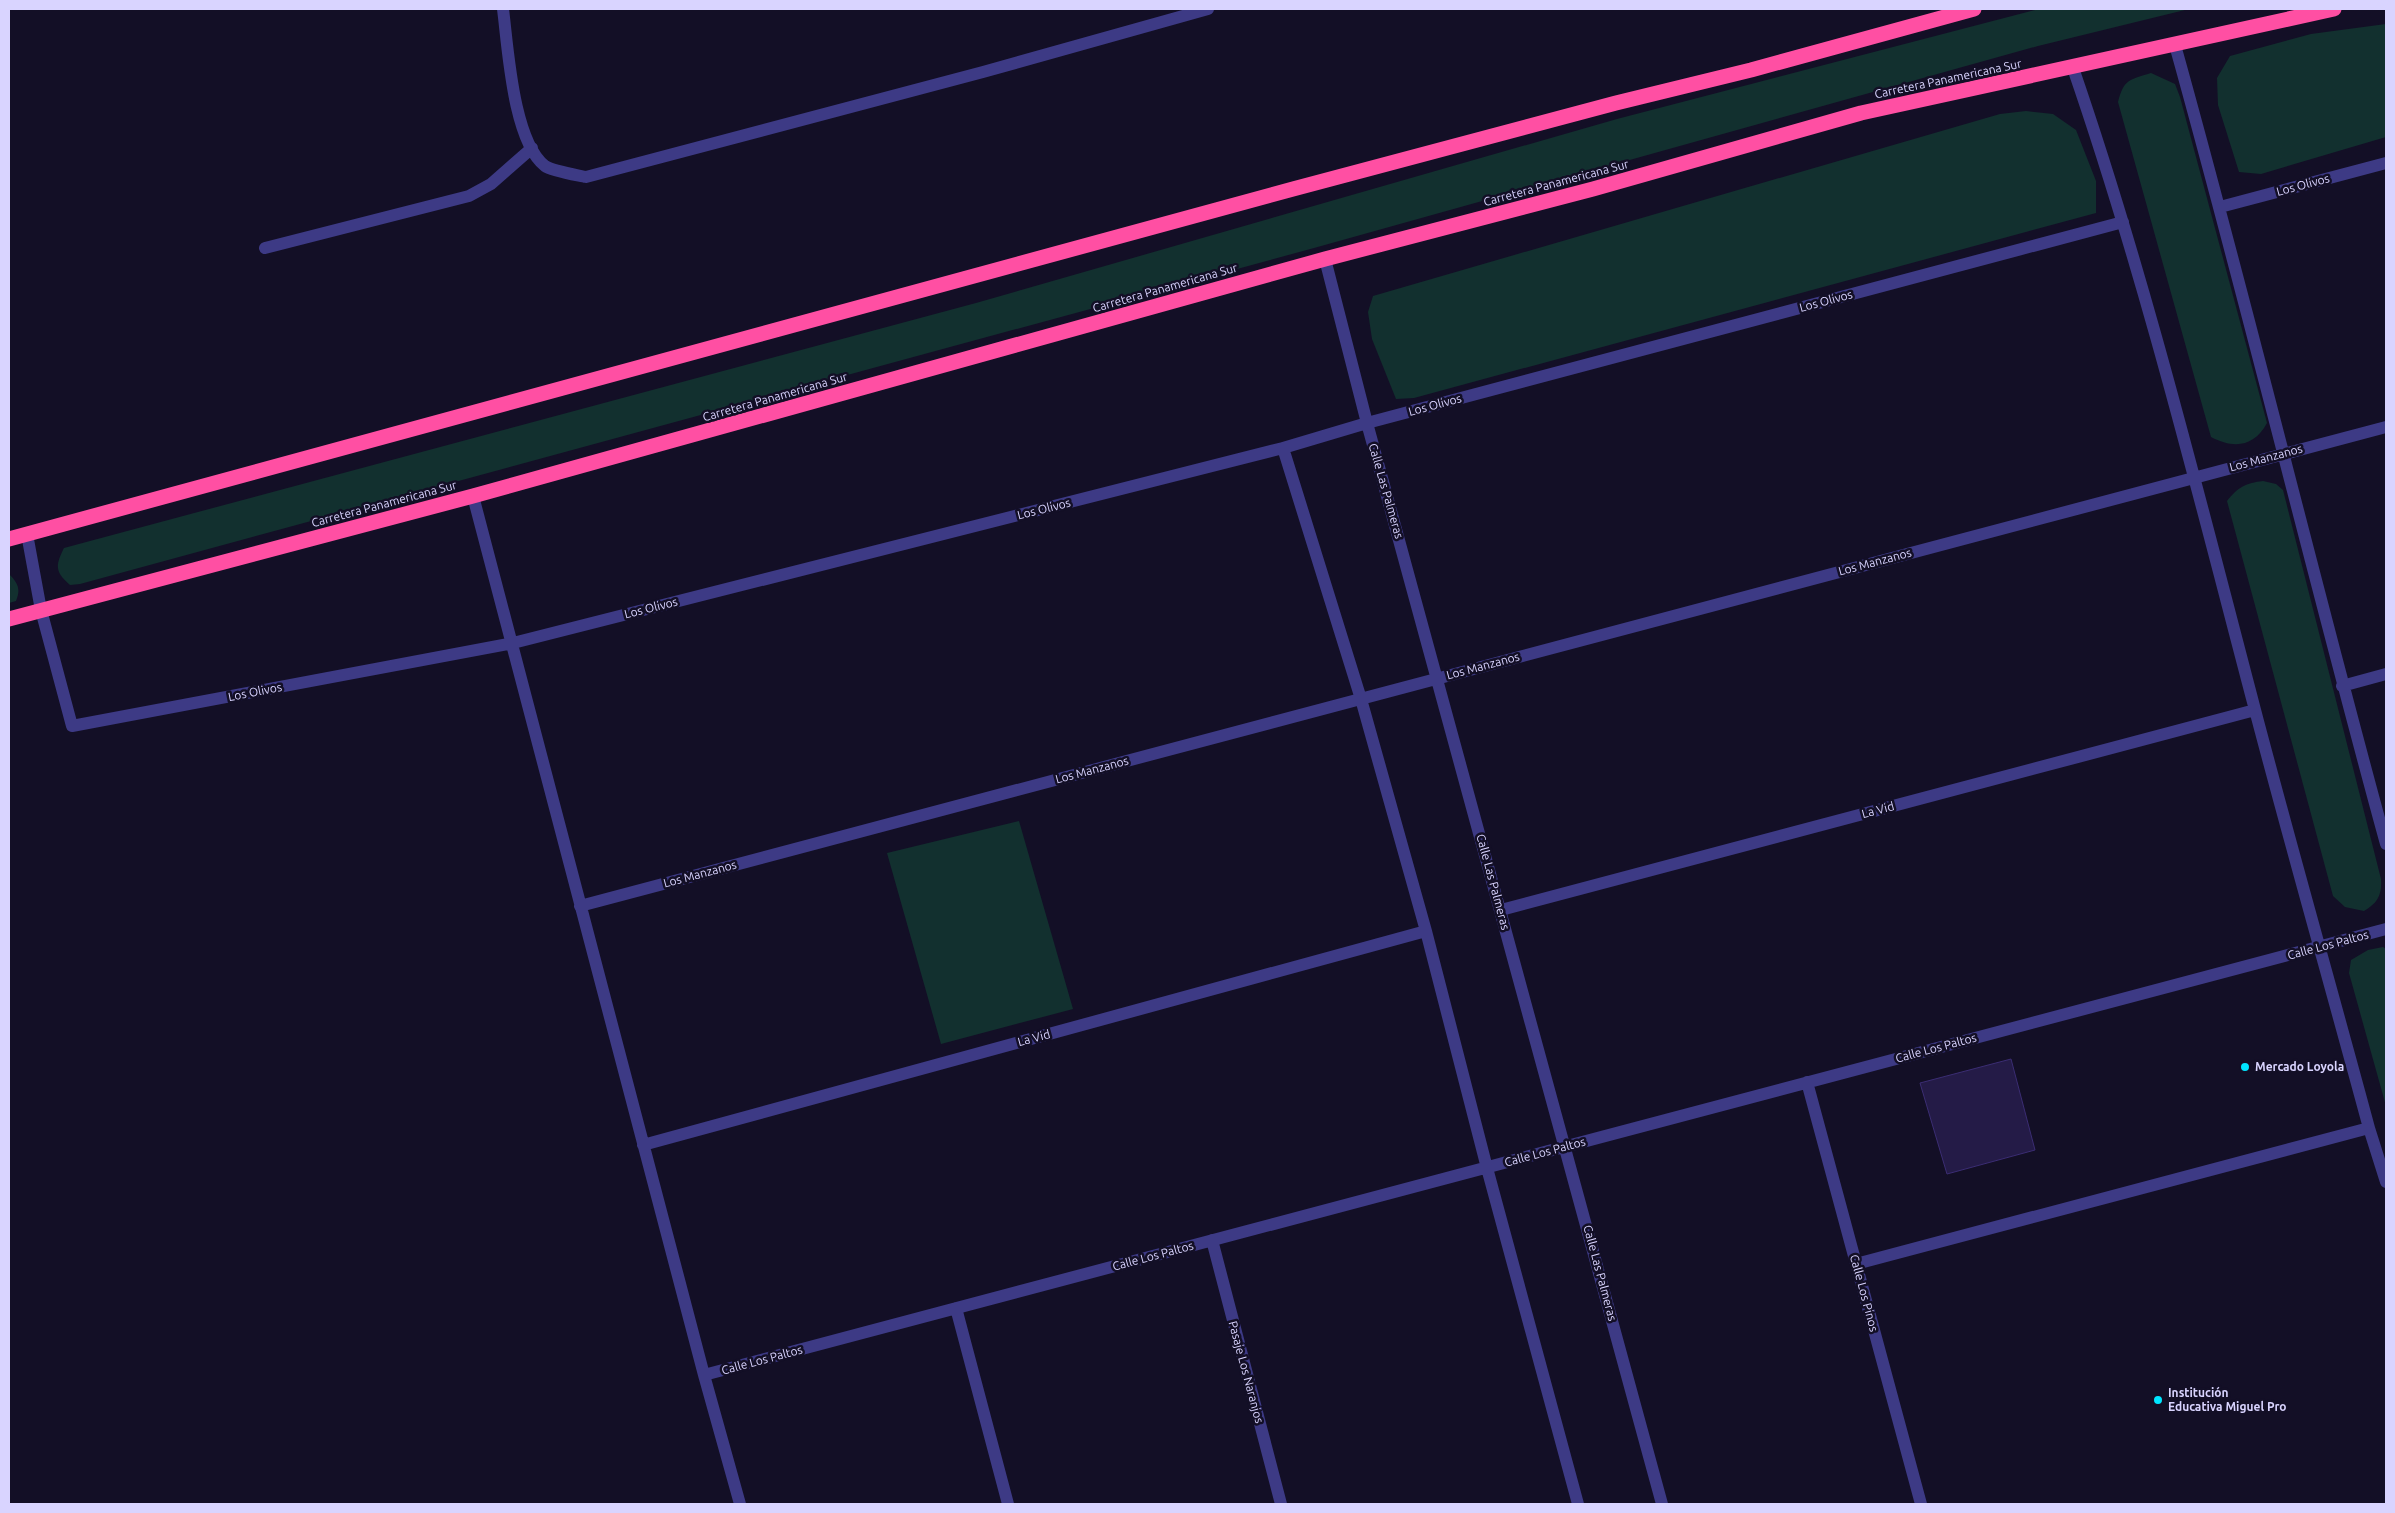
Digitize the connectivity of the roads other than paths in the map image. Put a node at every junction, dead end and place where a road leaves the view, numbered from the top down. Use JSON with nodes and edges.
{"nodes":[{"id":1,"x":503,"y":9,"type":"edge"},
{"id":2,"x":1208,"y":9,"type":"edge"},
{"id":3,"x":1974,"y":9,"type":"edge"},
{"id":4,"x":2334,"y":9,"type":"edge"},
{"id":5,"x":2175,"y":45,"type":"junction"},
{"id":6,"x":2073,"y":68,"type":"junction"},
{"id":7,"x":532,"y":148,"type":"junction"},
{"id":8,"x":2386,"y":163,"type":"edge"},
{"id":9,"x":2220,"y":207,"type":"junction"},
{"id":10,"x":2122,"y":222,"type":"junction"},
{"id":11,"x":265,"y":248,"type":"dead end"},
{"id":12,"x":1325,"y":259,"type":"junction"},
{"id":13,"x":1367,"y":423,"type":"junction"},
{"id":14,"x":2386,"y":427,"type":"edge"},
{"id":15,"x":1283,"y":448,"type":"junction"},
{"id":16,"x":2284,"y":454,"type":"junction"},
{"id":17,"x":2194,"y":478,"type":"junction"},
{"id":18,"x":473,"y":496,"type":"junction"},
{"id":19,"x":27,"y":534,"type":"junction"},
{"id":20,"x":9,"y":539,"type":"edge"},
{"id":21,"x":41,"y":610,"type":"junction"},
{"id":22,"x":9,"y":619,"type":"edge"},
{"id":23,"x":513,"y":643,"type":"junction"},
{"id":24,"x":2386,"y":674,"type":"edge"},
{"id":25,"x":1438,"y":678,"type":"junction"},
{"id":26,"x":2342,"y":686,"type":"junction"},
{"id":27,"x":1361,"y":699,"type":"junction"},
{"id":28,"x":2255,"y":710,"type":"junction"},
{"id":29,"x":2386,"y":844,"type":"edge"},
{"id":30,"x":580,"y":906,"type":"junction"},
{"id":31,"x":1501,"y":910,"type":"junction"},
{"id":32,"x":2386,"y":929,"type":"edge"},
{"id":33,"x":1426,"y":931,"type":"junction"},
{"id":34,"x":2320,"y":947,"type":"junction"},
{"id":35,"x":1807,"y":1082,"type":"junction"},
{"id":36,"x":2369,"y":1128,"type":"junction"},
{"id":37,"x":643,"y":1145,"type":"junction"},
{"id":38,"x":1566,"y":1147,"type":"junction"},
{"id":39,"x":1487,"y":1168,"type":"junction"},
{"id":40,"x":2386,"y":1182,"type":"edge"},
{"id":41,"x":1212,"y":1240,"type":"junction"},
{"id":42,"x":1856,"y":1264,"type":"junction"},
{"id":43,"x":956,"y":1308,"type":"junction"},
{"id":44,"x":704,"y":1375,"type":"junction"},
{"id":45,"x":740,"y":1504,"type":"edge"},
{"id":46,"x":1008,"y":1504,"type":"edge"},
{"id":47,"x":1281,"y":1504,"type":"edge"},
{"id":48,"x":1578,"y":1504,"type":"edge"},
{"id":49,"x":1662,"y":1504,"type":"edge"},
{"id":50,"x":1921,"y":1504,"type":"edge"}],
"edges":[{"from":1,"to":7,"type":"street"},
{"from":2,"to":7,"type":"street"},
{"from":3,"to":19,"type":"highway"},
{"from":4,"to":5,"type":"highway","name":"Carretera Panamericana Sur"},
{"from":5,"to":6,"type":"highway","name":"Carretera Panamericana Sur"},
{"from":5,"to":9,"type":"street"},
{"from":6,"to":10,"type":"street"},
{"from":6,"to":12,"type":"highway","name":"Carretera Panamericana Sur"},
{"from":7,"to":11,"type":"street"},
{"from":8,"to":9,"type":"street","name":"Los Olivos"},
{"from":9,"to":16,"type":"street"},
{"from":10,"to":13,"type":"street","name":"Los Olivos"},
{"from":10,"to":17,"type":"street"},
{"from":12,"to":13,"type":"street","name":"Calle Las Palmeras"},
{"from":12,"to":18,"type":"highway","name":"Carretera Panamericana Sur"},
{"from":13,"to":15,"type":"street","name":"Los Olivos"},
{"from":13,"to":25,"type":"street","name":"Calle Las Palmeras"},
{"from":14,"to":16,"type":"street","name":"Los Manzanos"},
{"from":15,"to":23,"type":"street","name":"Los Olivos"},
{"from":15,"to":27,"type":"street"},
{"from":16,"to":17,"type":"street","name":"Los Manzanos"},
{"from":16,"to":26,"type":"street"},
{"from":17,"to":25,"type":"street","name":"Los Manzanos"},
{"from":17,"to":28,"type":"street"},
{"from":18,"to":21,"type":"highway","name":"Carretera Panamericana Sur"},
{"from":18,"to":23,"type":"street"},
{"from":19,"to":20,"type":"highway"},
{"from":19,"to":21,"type":"street"},
{"from":21,"to":22,"type":"highway","name":"Carretera Panamericana Sur"},
{"from":21,"to":23,"type":"street","name":"Los Olivos"},
{"from":23,"to":30,"type":"street"},
{"from":24,"to":26,"type":"street"},
{"from":25,"to":27,"type":"street","name":"Los Manzanos"},
{"from":25,"to":31,"type":"street","name":"Calle Las Palmeras"},
{"from":26,"to":29,"type":"street"},
{"from":27,"to":30,"type":"street","name":"Los Manzanos"},
{"from":27,"to":33,"type":"street"},
{"from":28,"to":31,"type":"street","name":"La Vid"},
{"from":28,"to":34,"type":"street"},
{"from":30,"to":37,"type":"street"},
{"from":31,"to":38,"type":"street","name":"Calle Las Palmeras"},
{"from":32,"to":34,"type":"street","name":"Calle Los Paltos"},
{"from":33,"to":37,"type":"street","name":"La Vid"},
{"from":33,"to":39,"type":"street"},
{"from":34,"to":35,"type":"street","name":"Calle Los Paltos"},
{"from":34,"to":36,"type":"street"},
{"from":35,"to":38,"type":"street","name":"Calle Los Paltos"},
{"from":35,"to":42,"type":"street","name":"Calle Los Pinos"},
{"from":36,"to":40,"type":"street"},
{"from":36,"to":42,"type":"street"},
{"from":37,"to":44,"type":"street"},
{"from":38,"to":39,"type":"street","name":"Calle Los Paltos"},
{"from":38,"to":49,"type":"street","name":"Calle Las Palmeras"},
{"from":39,"to":41,"type":"street","name":"Calle Los Paltos"},
{"from":39,"to":48,"type":"street"},
{"from":41,"to":43,"type":"street","name":"Calle Los Paltos"},
{"from":41,"to":47,"type":"street","name":"Pasaje Los Naranjos"},
{"from":42,"to":50,"type":"street","name":"Calle Los Pinos"},
{"from":43,"to":44,"type":"street","name":"Calle Los Paltos"},
{"from":43,"to":46,"type":"street"},
{"from":44,"to":45,"type":"street"}]}
